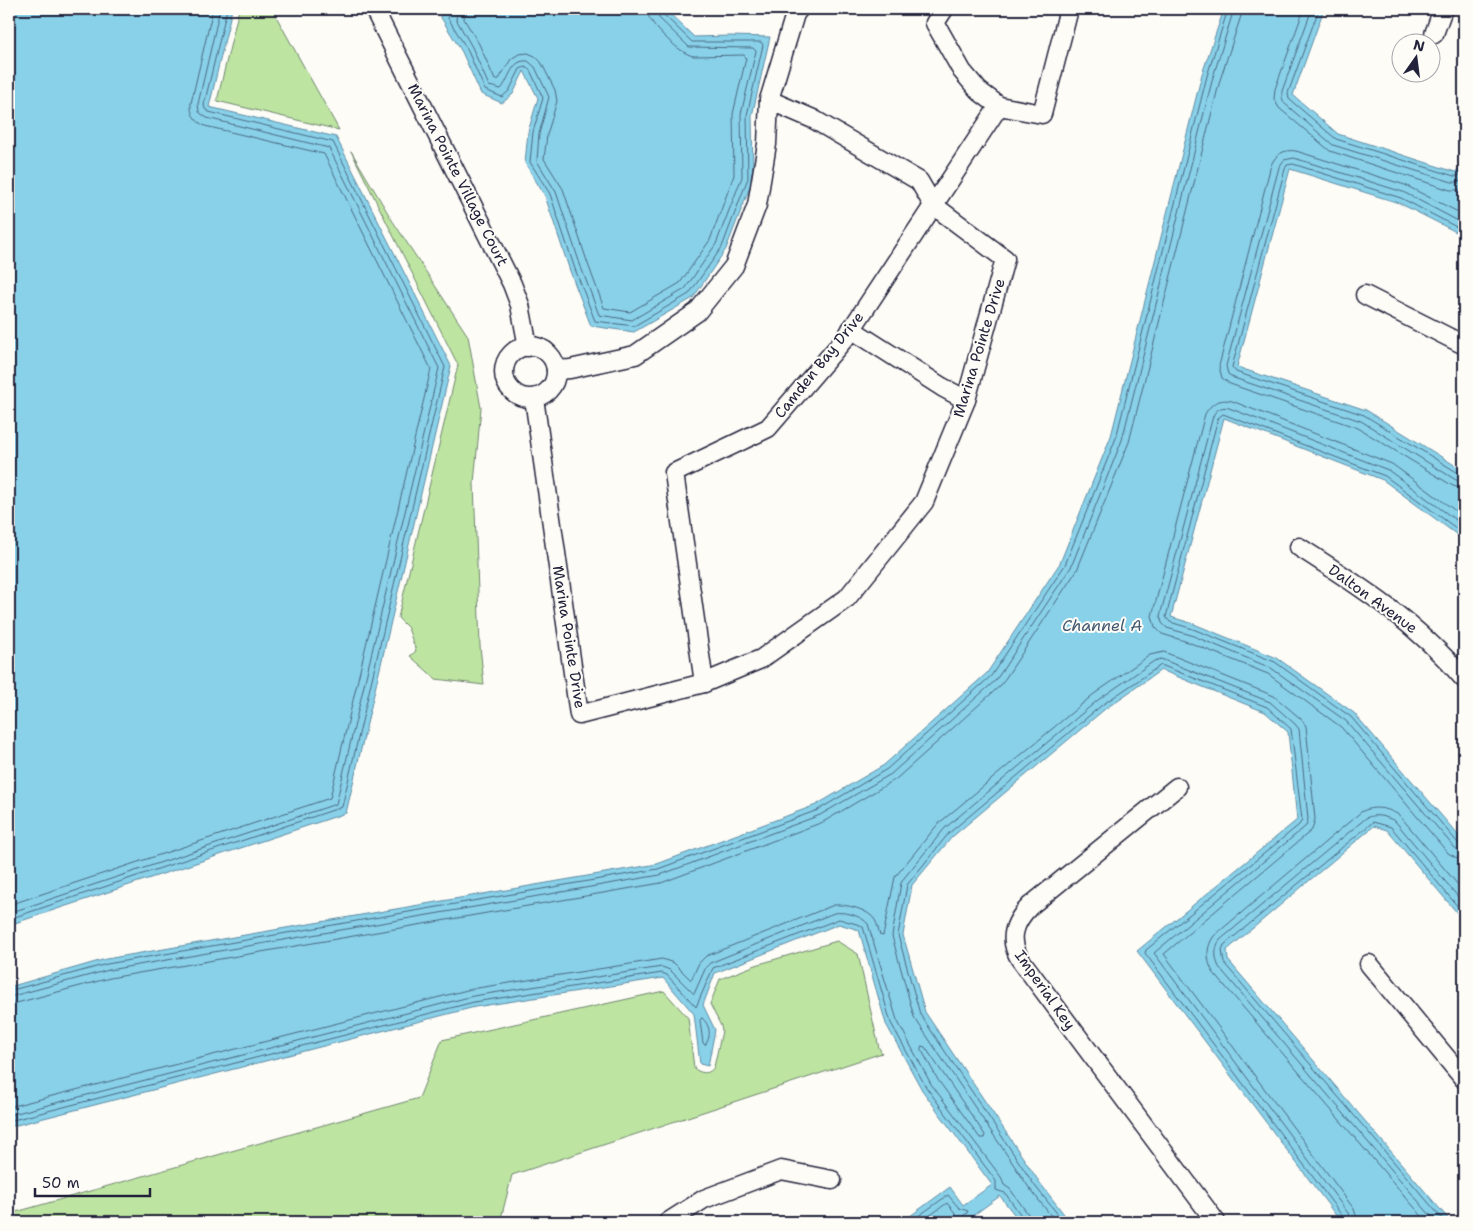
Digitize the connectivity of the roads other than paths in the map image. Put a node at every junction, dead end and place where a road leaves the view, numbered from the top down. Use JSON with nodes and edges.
{"nodes":[{"id":1,"x":374,"y":9,"type":"edge"},
{"id":2,"x":799,"y":9,"type":"edge"},
{"id":3,"x":944,"y":9,"type":"edge"},
{"id":4,"x":1069,"y":9,"type":"edge"},
{"id":5,"x":1442,"y":9,"type":"edge"},
{"id":6,"x":1435,"y":32,"type":"edge"},
{"id":7,"x":769,"y":100,"type":"junction"},
{"id":8,"x":999,"y":106,"type":"junction"},
{"id":9,"x":933,"y":205,"type":"junction"},
{"id":10,"x":1365,"y":295,"type":"dead end"},
{"id":11,"x":851,"y":329,"type":"junction"},
{"id":12,"x":1464,"y":346,"type":"edge"},
{"id":13,"x":528,"y":347,"type":"junction"},
{"id":14,"x":556,"y":370,"type":"junction"},
{"id":15,"x":534,"y":398,"type":"junction"},
{"id":16,"x":966,"y":400,"type":"junction"},
{"id":17,"x":1298,"y":547,"type":"dead end"},
{"id":18,"x":1464,"y":679,"type":"edge"},
{"id":19,"x":704,"y":683,"type":"junction"},
{"id":20,"x":1176,"y":788,"type":"dead end"},
{"id":21,"x":1369,"y":964,"type":"dead end"},
{"id":22,"x":1464,"y":1079,"type":"edge"},
{"id":23,"x":832,"y":1180,"type":"dead end"},
{"id":24,"x":668,"y":1222,"type":"edge"},
{"id":25,"x":1216,"y":1222,"type":"edge"}],
"edges":[{"from":1,"to":13,"type":"street","name":"Marina Pointe Village Court"},
{"from":2,"to":7,"type":"street"},
{"from":3,"to":8,"type":"street"},
{"from":4,"to":8,"type":"street"},
{"from":5,"to":6,"type":"street"},
{"from":7,"to":9,"type":"street"},
{"from":7,"to":14,"type":"street"},
{"from":8,"to":9,"type":"street"},
{"from":9,"to":11,"type":"street","name":"Camden Bay Drive"},
{"from":9,"to":16,"type":"street","name":"Marina Pointe Drive"},
{"from":10,"to":12,"type":"street"},
{"from":11,"to":16,"type":"street"},
{"from":11,"to":19,"type":"street","name":"Camden Bay Drive"},
{"from":13,"to":14,"type":"street"},
{"from":13,"to":15,"type":"street"},
{"from":14,"to":15,"type":"street"},
{"from":15,"to":19,"type":"street","name":"Marina Pointe Drive"},
{"from":16,"to":19,"type":"street","name":"Marina Pointe Drive"},
{"from":17,"to":18,"type":"street","name":"Dalton Avenue"},
{"from":20,"to":25,"type":"street","name":"Imperial Key"},
{"from":21,"to":22,"type":"street"},
{"from":23,"to":24,"type":"street"}]}
